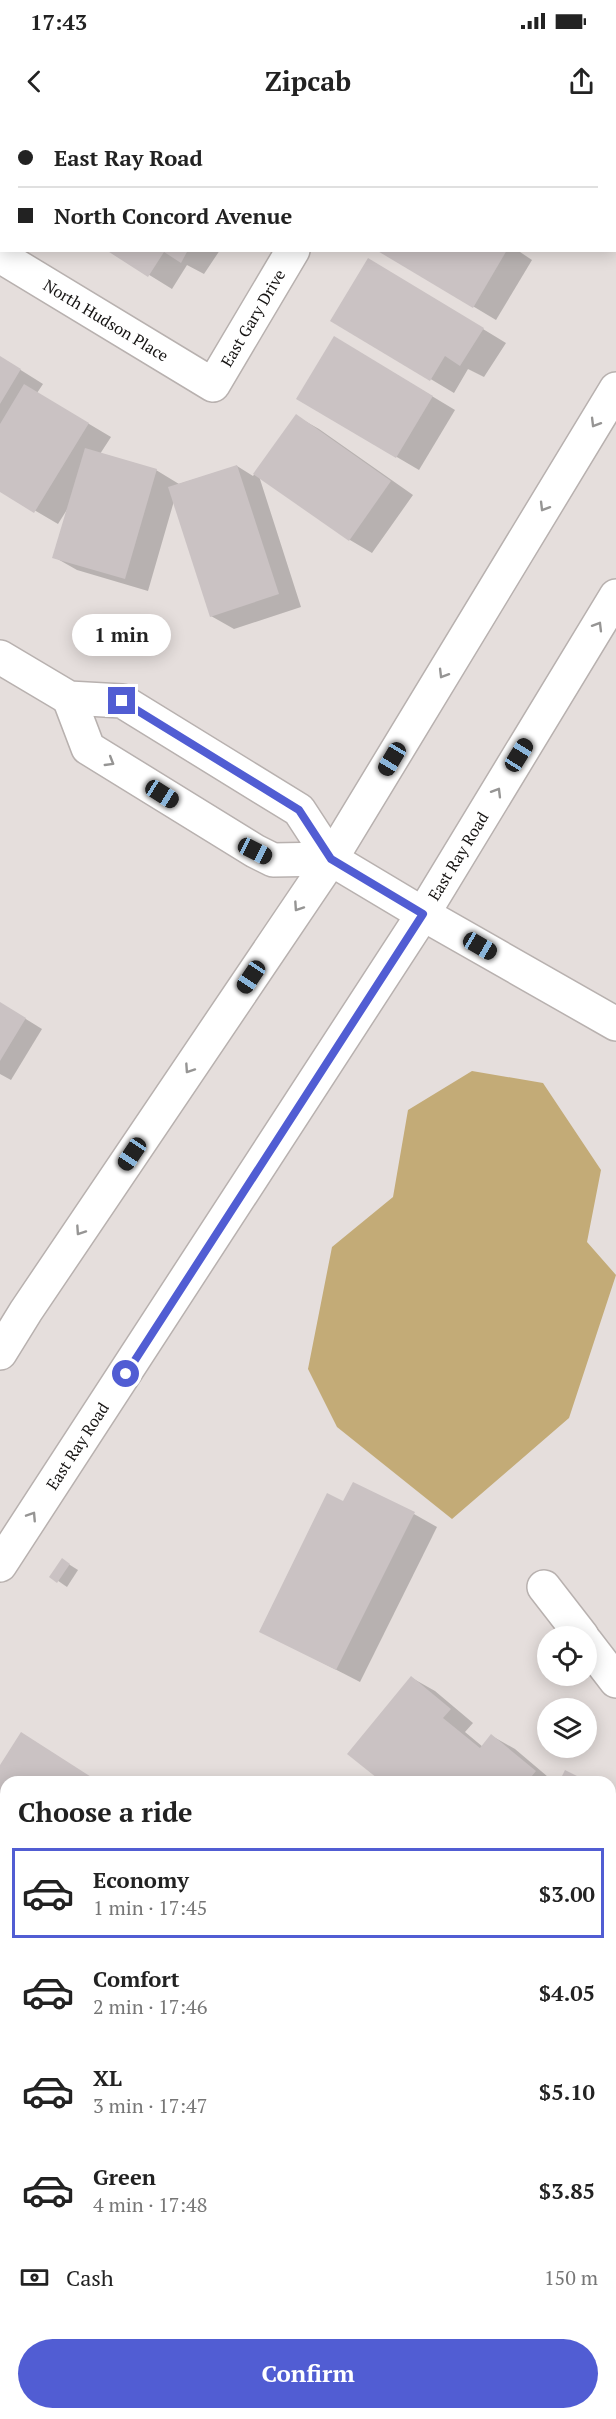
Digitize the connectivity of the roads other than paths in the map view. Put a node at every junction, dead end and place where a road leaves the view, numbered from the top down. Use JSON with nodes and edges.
{"nodes":[{"id":1,"x":292,"y":252,"type":"edge"},
{"id":2,"x":0,"y":256,"type":"edge"},
{"id":3,"x":213,"y":385,"type":"joint"},
{"id":4,"x":616,"y":389,"type":"edge"},
{"id":5,"x":616,"y":596,"type":"edge"},
{"id":6,"x":0,"y":657,"type":"edge"},
{"id":7,"x":69,"y":698,"type":"junction"},
{"id":8,"x":331,"y":859,"type":"junction"},
{"id":9,"x":423,"y":914,"type":"junction"},
{"id":10,"x":616,"y":1024,"type":"edge"},
{"id":11,"x":0,"y":1353,"type":"edge"},
{"id":12,"x":0,"y":1565,"type":"edge"},
{"id":13,"x":544,"y":1587,"type":"dead end"},
{"id":14,"x":574,"y":1626,"type":"edge"},
{"id":15,"x":597,"y":1656,"type":"edge"},
{"id":16,"x":616,"y":1681,"type":"edge"}],
"edges":[{"from":1,"to":3,"type":"main road","name":"East Gary Drive"},
{"from":2,"to":3,"type":"main road","name":"North Hudson Place"},
{"from":4,"to":8,"type":"main road","one_way":true},
{"from":9,"to":5,"type":"main road","name":"East Ray Road","one_way":true},
{"from":6,"to":7,"type":"main road"},
{"from":7,"to":8,"type":"main road"},
{"from":7,"to":8,"type":"main road","one_way":true},
{"from":8,"to":9,"type":"main road"},
{"from":8,"to":11,"type":"main road","one_way":true},
{"from":9,"to":10,"type":"main road"},
{"from":12,"to":9,"type":"main road","name":"East Ray Road","one_way":true},
{"from":13,"to":14,"type":"main road"},
{"from":15,"to":16,"type":"main road"}]}
